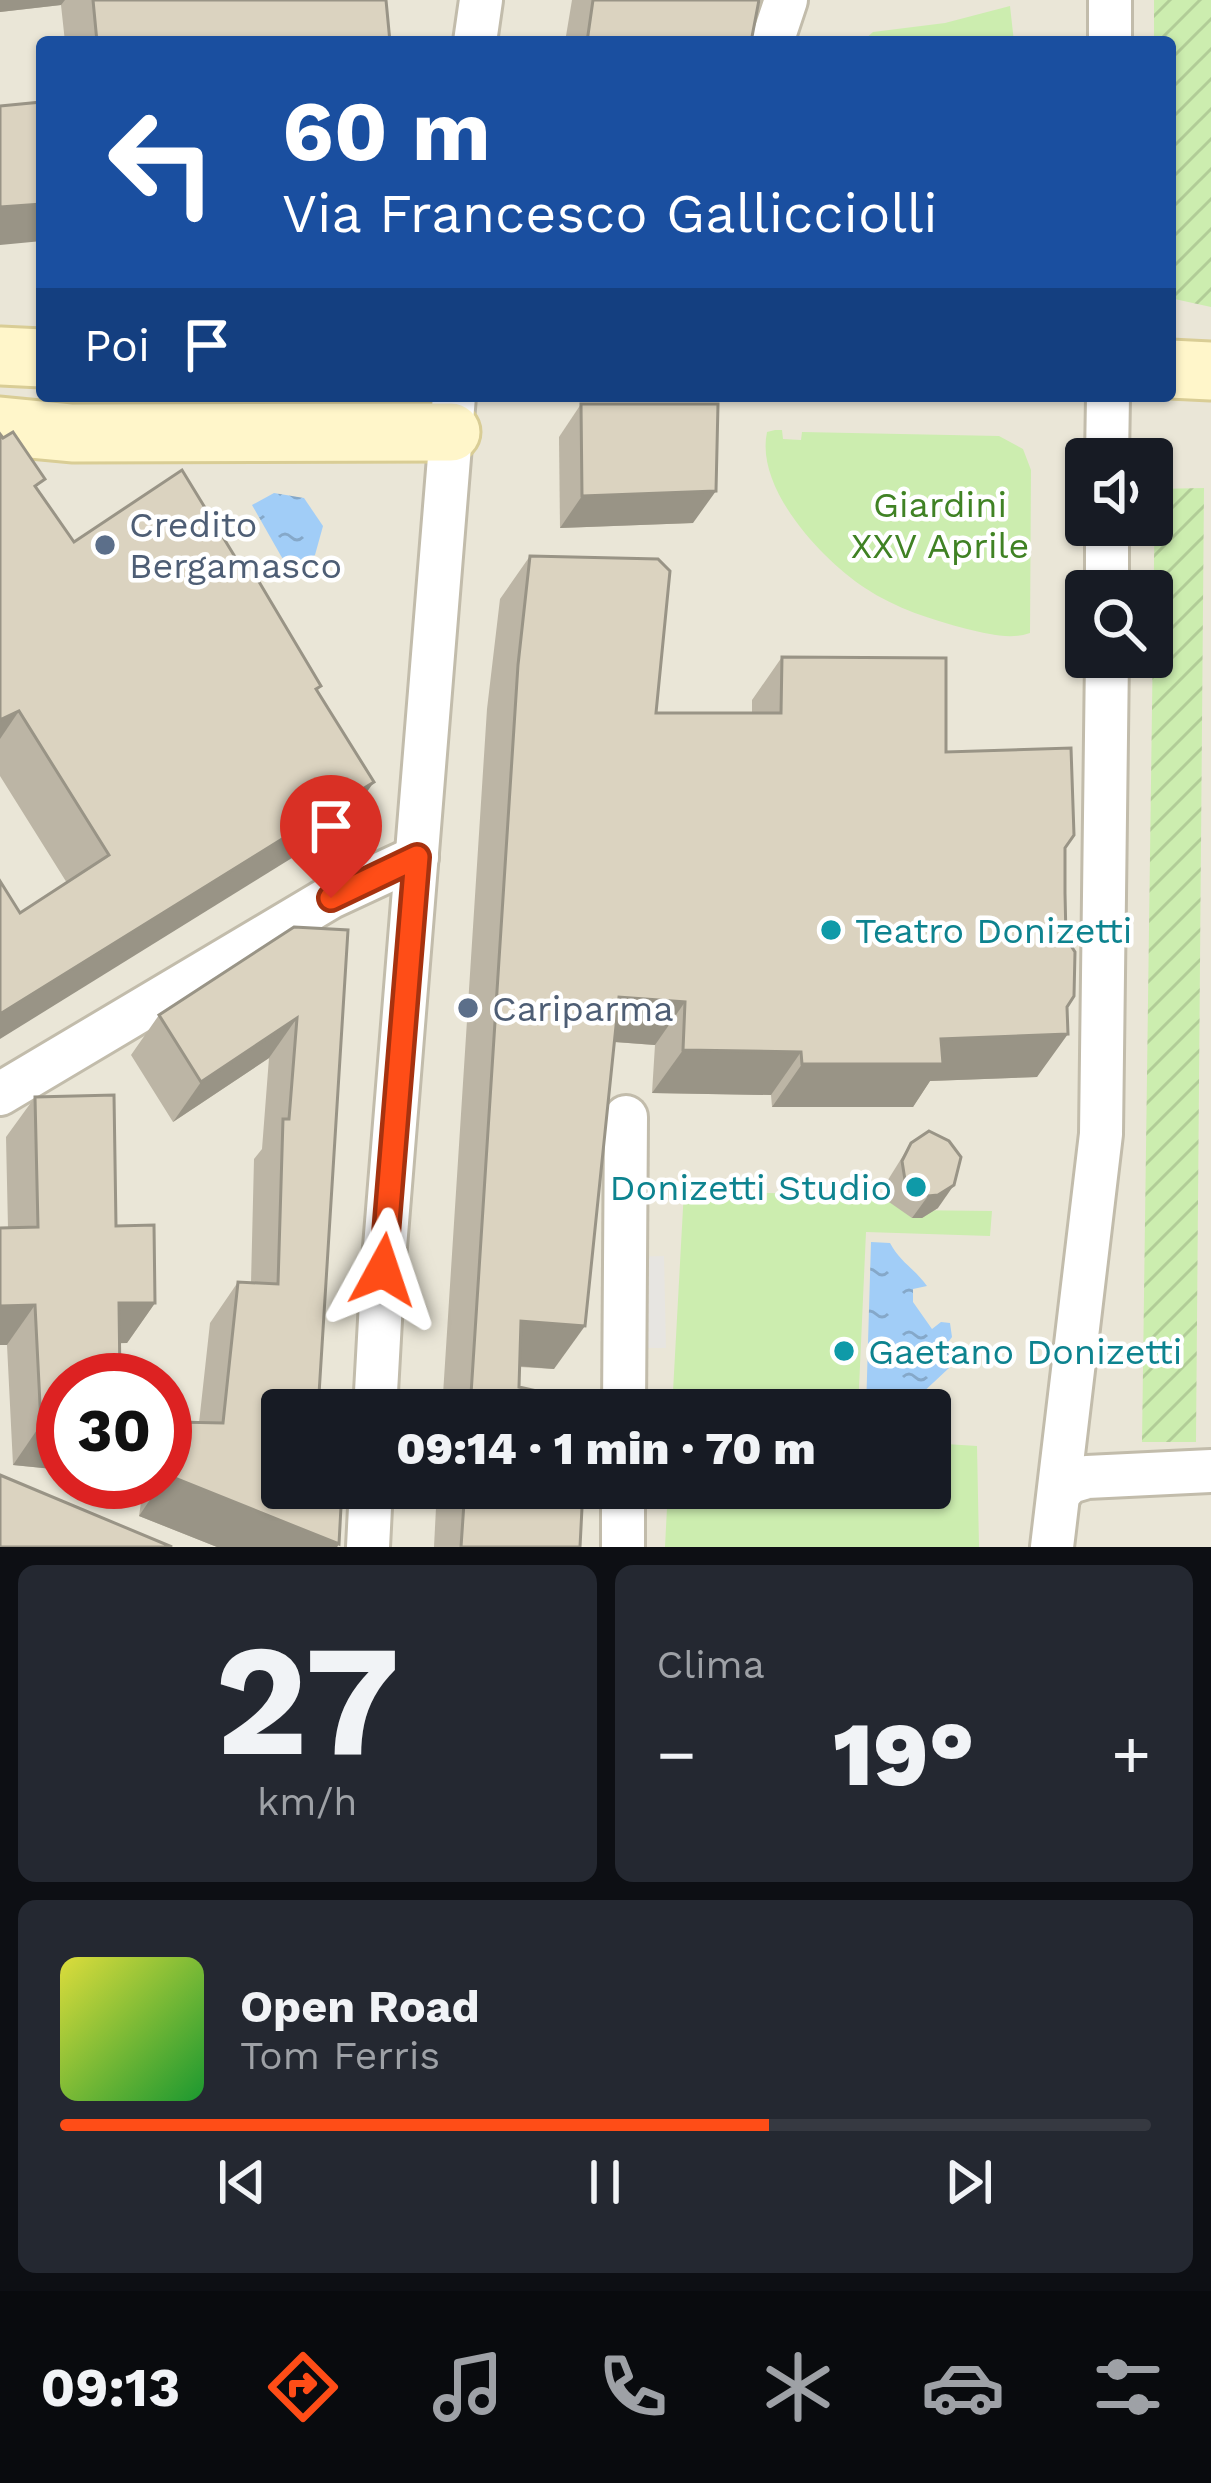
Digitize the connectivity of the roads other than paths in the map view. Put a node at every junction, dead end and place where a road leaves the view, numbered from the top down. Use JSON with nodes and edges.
{"nodes":[{"id":1,"x":482,"y":0,"type":"edge"},
{"id":2,"x":786,"y":0,"type":"edge"},
{"id":3,"x":1110,"y":0,"type":"edge"},
{"id":4,"x":476,"y":36,"type":"edge"},
{"id":5,"x":774,"y":36,"type":"edge"},
{"id":6,"x":1110,"y":36,"type":"edge"},
{"id":7,"x":0,"y":356,"type":"edge"},
{"id":8,"x":36,"y":358,"type":"edge"},
{"id":9,"x":1176,"y":369,"type":"edge"},
{"id":10,"x":1211,"y":370,"type":"edge"},
{"id":11,"x":1108,"y":402,"type":"edge"},
{"id":12,"x":453,"y":414,"type":"edge"},
{"id":13,"x":0,"y":426,"type":"edge"},
{"id":14,"x":1107,"y":438,"type":"edge"},
{"id":15,"x":1107,"y":678,"type":"edge"},
{"id":16,"x":417,"y":857,"type":"junction"},
{"id":17,"x":0,"y":1094,"type":"edge"},
{"id":18,"x":626,"y":1118,"type":"dead end"},
{"id":19,"x":377,"y":1389,"type":"edge"},
{"id":20,"x":624,"y":1389,"type":"edge"},
{"id":21,"x":1211,"y":1471,"type":"edge"},
{"id":22,"x":1060,"y":1492,"type":"junction"},
{"id":23,"x":370,"y":1509,"type":"edge"},
{"id":24,"x":623,"y":1509,"type":"edge"},
{"id":25,"x":368,"y":1547,"type":"edge"},
{"id":26,"x":622,"y":1547,"type":"edge"},
{"id":27,"x":1052,"y":1547,"type":"edge"}],
"edges":[{"from":1,"to":4,"type":"street"},
{"from":2,"to":5,"type":"street"},
{"from":3,"to":6,"type":"street"},
{"from":7,"to":8,"type":"street"},
{"from":9,"to":10,"type":"street"},
{"from":11,"to":14,"type":"street"},
{"from":12,"to":13,"type":"street"},
{"from":12,"to":16,"type":"street"},
{"from":15,"to":22,"type":"street"},
{"from":16,"to":17,"type":"street"},
{"from":16,"to":19,"type":"street"},
{"from":18,"to":20,"type":"street"},
{"from":21,"to":22,"type":"street"},
{"from":22,"to":27,"type":"street"},
{"from":23,"to":25,"type":"street"},
{"from":24,"to":26,"type":"street"}]}
